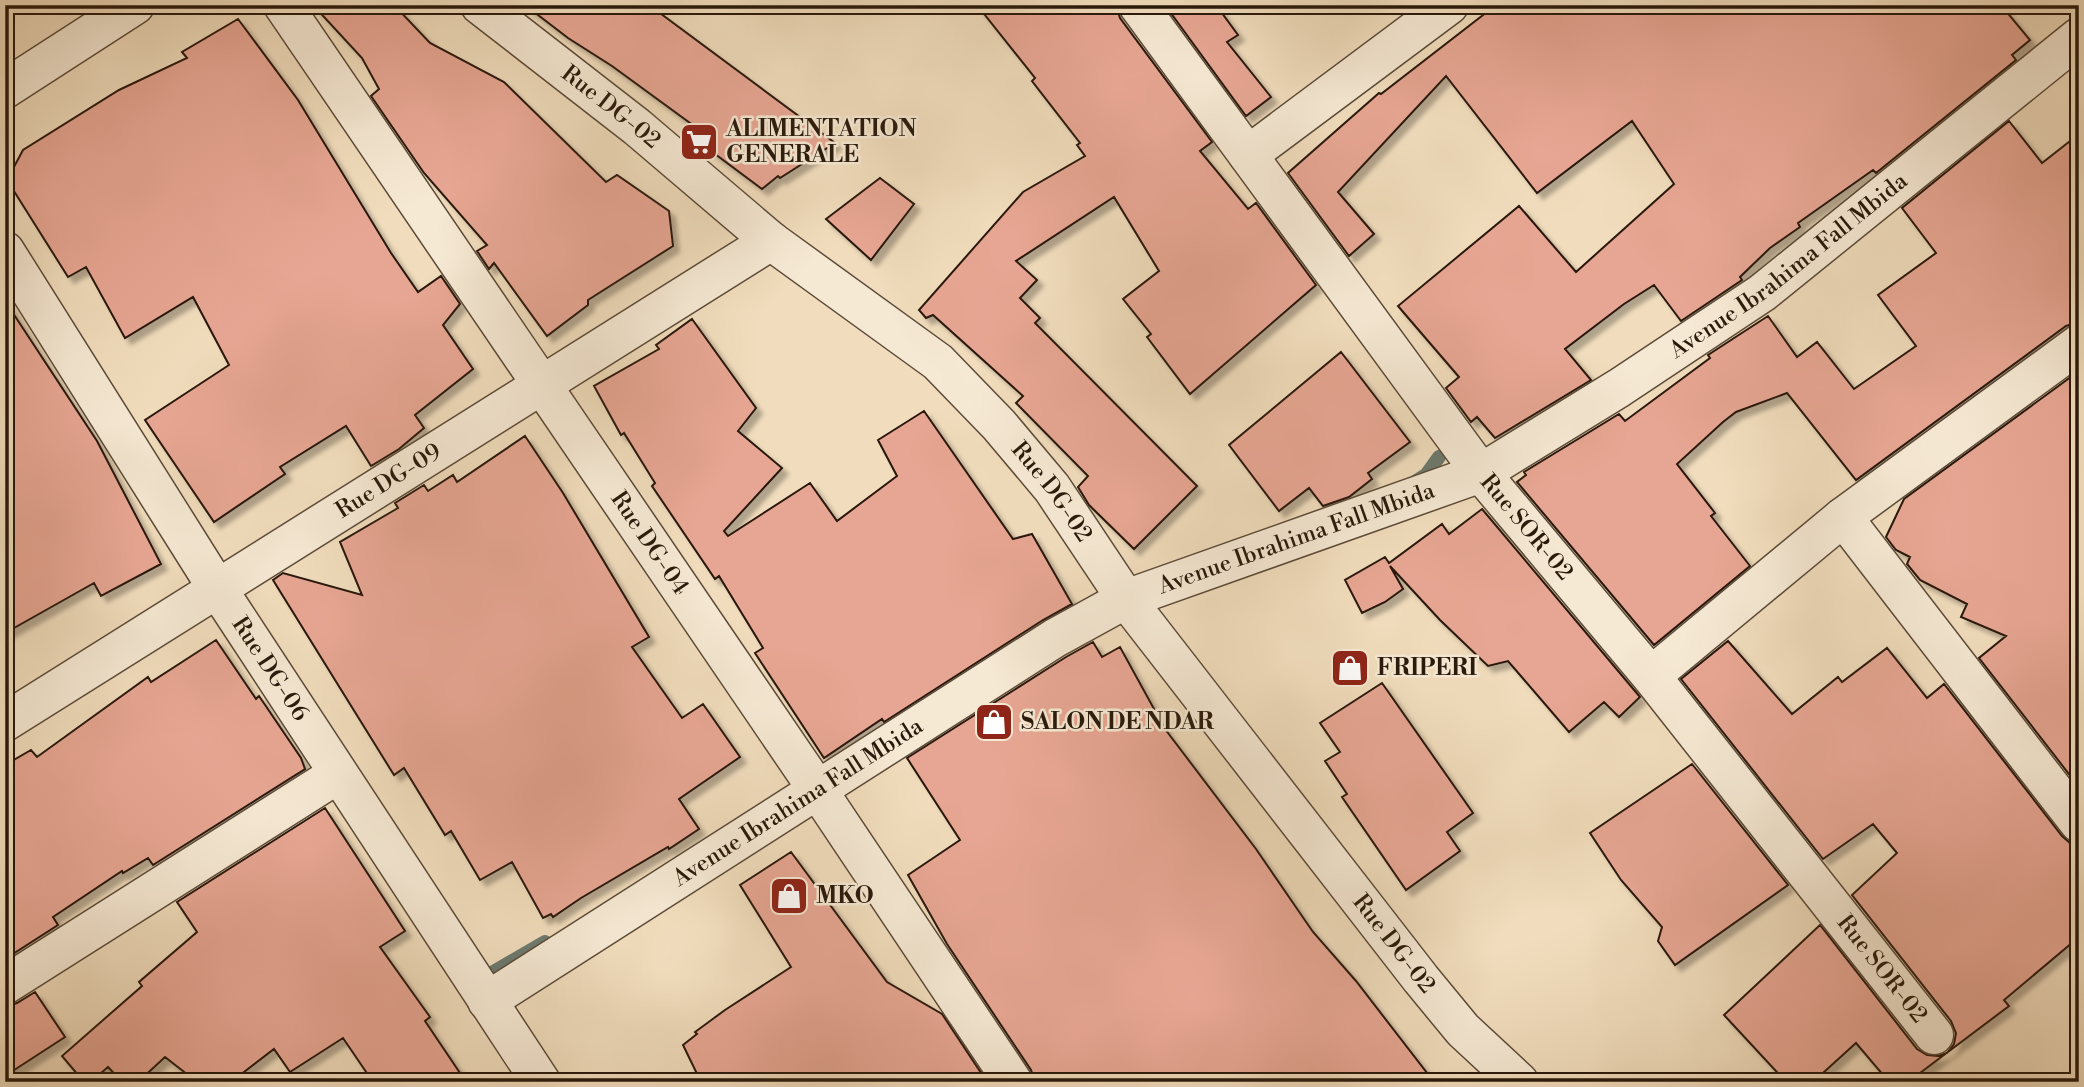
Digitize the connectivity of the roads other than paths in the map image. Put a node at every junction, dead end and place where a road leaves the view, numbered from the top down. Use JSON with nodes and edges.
{"nodes":[{"id":1,"x":135,"y":5,"type":"edge"},
{"id":2,"x":283,"y":5,"type":"edge"},
{"id":3,"x":480,"y":5,"type":"edge"},
{"id":4,"x":1138,"y":5,"type":"edge"},
{"id":5,"x":1449,"y":5,"type":"edge"},
{"id":6,"x":2079,"y":37,"type":"edge"},
{"id":7,"x":5,"y":89,"type":"edge"},
{"id":8,"x":1248,"y":155,"type":"junction"},
{"id":9,"x":771,"y":241,"type":"junction"},
{"id":10,"x":5,"y":251,"type":"edge"},
{"id":11,"x":2079,"y":344,"type":"edge"},
{"id":12,"x":542,"y":385,"type":"junction"},
{"id":13,"x":1481,"y":473,"type":"junction"},
{"id":14,"x":1843,"y":517,"type":"junction"},
{"id":15,"x":216,"y":588,"type":"junction"},
{"id":16,"x":1126,"y":598,"type":"junction"},
{"id":17,"x":1651,"y":676,"type":"junction"},
{"id":18,"x":5,"y":722,"type":"edge"},
{"id":19,"x":338,"y":774,"type":"junction"},
{"id":20,"x":817,"y":789,"type":"junction"},
{"id":21,"x":2079,"y":823,"type":"edge"},
{"id":22,"x":5,"y":985,"type":"edge"},
{"id":23,"x":487,"y":1001,"type":"junction"},
{"id":24,"x":1934,"y":1035,"type":"dead end"},
{"id":25,"x":541,"y":1082,"type":"edge"},
{"id":26,"x":1013,"y":1082,"type":"edge"},
{"id":27,"x":1519,"y":1082,"type":"edge"}],
"edges":[{"from":1,"to":7,"type":"street"},
{"from":2,"to":12,"type":"street","name":"Rue DG-04"},
{"from":3,"to":9,"type":"street","name":"Rue DG-02"},
{"from":4,"to":8,"type":"street","name":"Rue SOR-02"},
{"from":5,"to":8,"type":"street"},
{"from":6,"to":13,"type":"street","name":"Avenue Ibrahima Fall Mbida"},
{"from":8,"to":13,"type":"street","name":"Rue SOR-02"},
{"from":9,"to":12,"type":"street","name":"Rue DG-09"},
{"from":9,"to":16,"type":"street","name":"Rue DG-02"},
{"from":10,"to":15,"type":"street","name":"Rue DG-06"},
{"from":11,"to":14,"type":"street"},
{"from":12,"to":15,"type":"street","name":"Rue DG-09"},
{"from":12,"to":20,"type":"street","name":"Rue DG-04"},
{"from":13,"to":16,"type":"street","name":"Avenue Ibrahima Fall Mbida"},
{"from":13,"to":17,"type":"street","name":"Rue SOR-02"},
{"from":14,"to":17,"type":"street"},
{"from":14,"to":21,"type":"street"},
{"from":15,"to":18,"type":"street","name":"Rue DG-09"},
{"from":15,"to":19,"type":"street","name":"Rue DG-06"},
{"from":16,"to":20,"type":"street","name":"Avenue Ibrahima Fall Mbida"},
{"from":16,"to":27,"type":"street","name":"Rue DG-02"},
{"from":17,"to":24,"type":"street","name":"Rue SOR-02"},
{"from":19,"to":22,"type":"street"},
{"from":19,"to":23,"type":"street","name":"Rue DG-06"},
{"from":20,"to":23,"type":"street","name":"Avenue Ibrahima Fall Mbida"},
{"from":20,"to":26,"type":"street","name":"Rue DG-04"},
{"from":23,"to":25,"type":"street","name":"Rue DG-06"}]}
